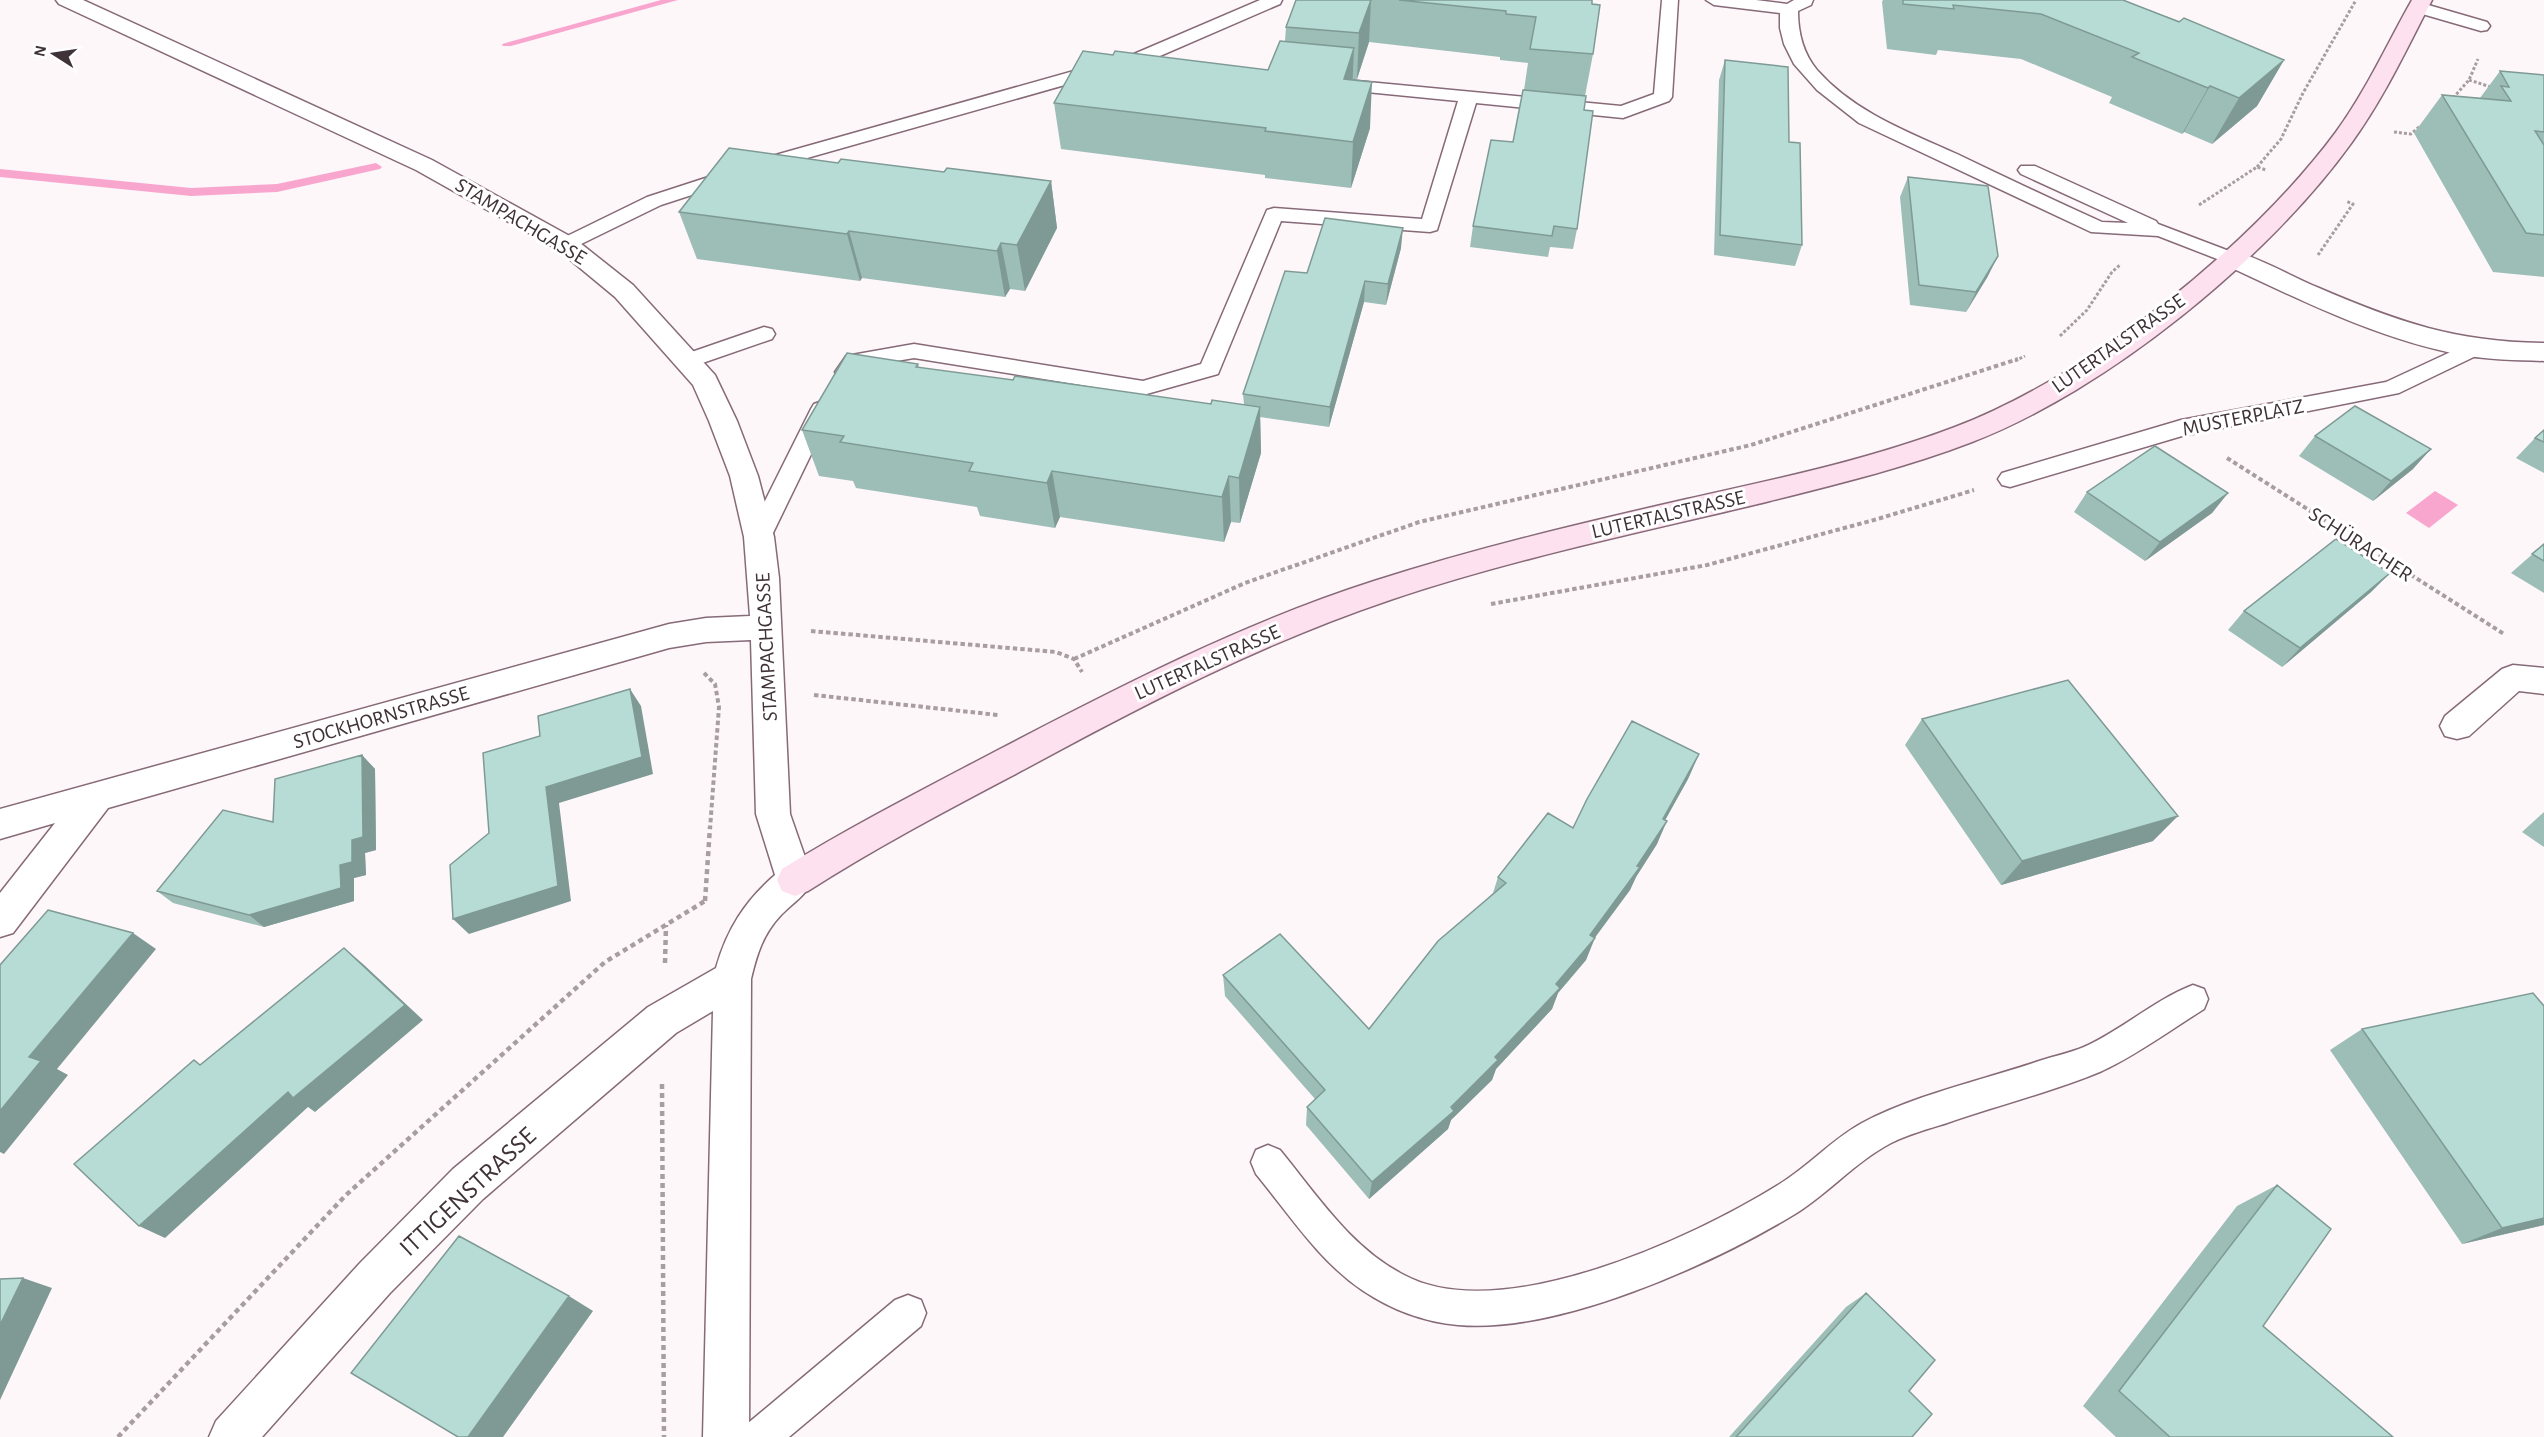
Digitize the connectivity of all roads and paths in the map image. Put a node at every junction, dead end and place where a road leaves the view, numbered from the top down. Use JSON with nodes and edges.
{"nodes":[{"id":1,"x":66,"y":0,"type":"edge"},
{"id":2,"x":1274,"y":0,"type":"edge"},
{"id":3,"x":1670,"y":0,"type":"edge"},
{"id":4,"x":1714,"y":0,"type":"edge"},
{"id":5,"x":2356,"y":0,"type":"edge"},
{"id":6,"x":1797,"y":4,"type":"edge"},
{"id":7,"x":2420,"y":4,"type":"edge"},
{"id":8,"x":2481,"y":26,"type":"dead end"},
{"id":9,"x":2482,"y":50,"type":"dead end"},
{"id":10,"x":2469,"y":80,"type":"junction"},
{"id":11,"x":1315,"y":82,"type":"edge"},
{"id":12,"x":2492,"y":87,"type":"dead end"},
{"id":13,"x":1469,"y":96,"type":"junction"},
{"id":14,"x":2446,"y":106,"type":"edge"},
{"id":15,"x":2429,"y":120,"type":"dead end"},
{"id":16,"x":2349,"y":128,"type":"junction"},
{"id":17,"x":2257,"y":167,"type":"junction"},
{"id":18,"x":2028,"y":170,"type":"dead end"},
{"id":19,"x":2305,"y":185,"type":"junction"},
{"id":20,"x":2161,"y":230,"type":"junction"},
{"id":21,"x":566,"y":244,"type":"junction"},
{"id":22,"x":2230,"y":258,"type":"junction"},
{"id":23,"x":764,"y":334,"type":"dead end"},
{"id":24,"x":2056,"y":339,"type":"dead end"},
{"id":25,"x":2472,"y":349,"type":"junction"},
{"id":26,"x":2544,"y":352,"type":"edge"},
{"id":27,"x":2027,"y":355,"type":"dead end"},
{"id":28,"x":688,"y":362,"type":"junction"},
{"id":29,"x":2181,"y":428,"type":"junction"},
{"id":30,"x":2010,"y":479,"type":"joint"},
{"id":31,"x":759,"y":537,"type":"junction"},
{"id":32,"x":1482,"y":606,"type":"dead end"},
{"id":33,"x":765,"y":627,"type":"junction"},
{"id":34,"x":2507,"y":636,"type":"dead end"},
{"id":35,"x":2544,"y":681,"type":"edge"},
{"id":36,"x":769,"y":698,"type":"junction"},
{"id":37,"x":719,"y":707,"type":"dead end"},
{"id":38,"x":1077,"y":723,"type":"junction"},
{"id":39,"x":2457,"y":726,"type":"dead end"},
{"id":40,"x":97,"y":796,"type":"junction"},
{"id":41,"x":0,"y":824,"type":"edge"},
{"id":42,"x":795,"y":879,"type":"junction"},
{"id":43,"x":0,"y":921,"type":"edge"},
{"id":44,"x":666,"y":925,"type":"junction"},
{"id":45,"x":732,"y":979,"type":"junction"},
{"id":46,"x":2193,"y":999,"type":"dead end"},
{"id":47,"x":662,"y":1020,"type":"junction"},
{"id":48,"x":1268,"y":1162,"type":"dead end"},
{"id":49,"x":908,"y":1313,"type":"dead end"},
{"id":50,"x":118,"y":1437,"type":"edge"},
{"id":51,"x":232,"y":1437,"type":"edge"},
{"id":52,"x":664,"y":1437,"type":"edge"},
{"id":53,"x":726,"y":1437,"type":"edge"},
{"id":54,"x":760,"y":1437,"type":"edge"}],
"edges":[{"from":1,"to":21,"type":"street","name":"STAMPACHGASSE"},
{"from":2,"to":21,"type":"lane"},
{"from":3,"to":13,"type":"lane"},
{"from":4,"to":6,"type":"lane"},
{"from":5,"to":17,"type":"path"},
{"from":6,"to":20,"type":"lane"},
{"from":7,"to":8,"type":"lane"},
{"from":7,"to":16,"type":"street","name":"LUTERTALSTRASSE"},
{"from":9,"to":10,"type":"path"},
{"from":10,"to":12,"type":"path"},
{"from":10,"to":14,"type":"path"},
{"from":11,"to":13,"type":"lane"},
{"from":13,"to":31,"type":"lane"},
{"from":15,"to":16,"type":"path"},
{"from":16,"to":19,"type":"street","name":"LUTERTALSTRASSE"},
{"from":17,"to":19,"type":"path"},
{"from":17,"to":20,"type":"path"},
{"from":18,"to":20,"type":"lane"},
{"from":19,"to":22,"type":"street","name":"LUTERTALSTRASSE"},
{"from":20,"to":22,"type":"lane"},
{"from":20,"to":24,"type":"path"},
{"from":21,"to":28,"type":"street","name":"STAMPACHGASSE"},
{"from":22,"to":25,"type":"street","name":"MUSTERPLATZ"},
{"from":22,"to":38,"type":"street","name":"LUTERTALSTRASSE"},
{"from":23,"to":28,"type":"lane"},
{"from":25,"to":26,"type":"street","name":"MUSTERPLATZ"},
{"from":25,"to":29,"type":"lane","name":"MUSTERPLATZ"},
{"from":27,"to":33,"type":"path"},
{"from":28,"to":31,"type":"street","name":"STAMPACHGASSE"},
{"from":29,"to":30,"type":"lane","name":"MUSTERPLATZ"},
{"from":29,"to":34,"type":"path","name":"SCHÜRACHER"},
{"from":30,"to":32,"type":"path"},
{"from":31,"to":33,"type":"street","name":"STAMPACHGASSE"},
{"from":33,"to":36,"type":"street","name":"STAMPACHGASSE"},
{"from":33,"to":40,"type":"street","name":"STOCKHORNSTRASSE"},
{"from":35,"to":39,"type":"street"},
{"from":36,"to":38,"type":"path"},
{"from":36,"to":42,"type":"street","name":"STAMPACHGASSE"},
{"from":37,"to":44,"type":"path"},
{"from":38,"to":42,"type":"street","name":"LUTERTALSTRASSE"},
{"from":40,"to":41,"type":"street","name":"STOCKHORNSTRASSE"},
{"from":40,"to":43,"type":"street"},
{"from":42,"to":45,"type":"street"},
{"from":44,"to":47,"type":"path"},
{"from":44,"to":50,"type":"path"},
{"from":45,"to":47,"type":"street","name":"ITTIGENSTRASSE"},
{"from":45,"to":53,"type":"street"},
{"from":46,"to":48,"type":"lane"},
{"from":47,"to":51,"type":"street","name":"ITTIGENSTRASSE"},
{"from":47,"to":52,"type":"path"},
{"from":49,"to":54,"type":"lane"}]}
